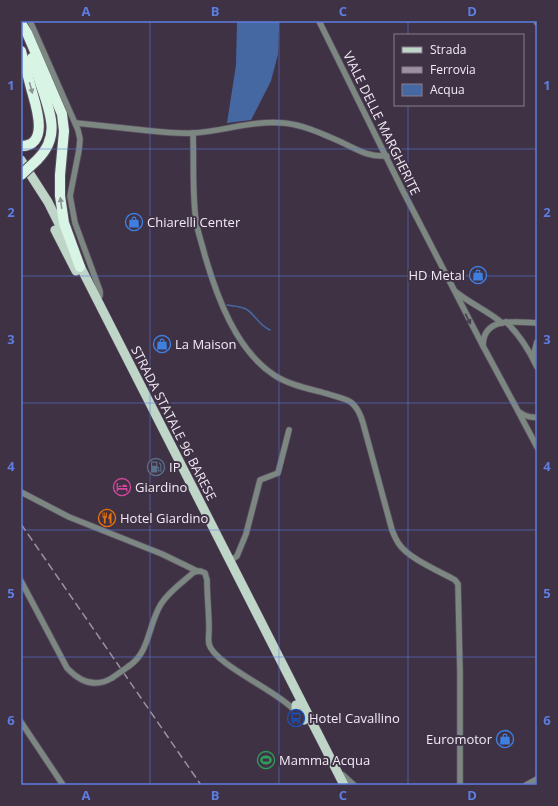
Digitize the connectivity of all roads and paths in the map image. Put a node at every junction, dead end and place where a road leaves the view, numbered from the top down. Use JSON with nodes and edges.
{"nodes":[{"id":1,"x":30,"y":21,"type":"edge"},
{"id":2,"x":319,"y":21,"type":"edge"},
{"id":3,"x":21,"y":23,"type":"edge"},
{"id":4,"x":21,"y":28,"type":"edge"},
{"id":5,"x":21,"y":51,"type":"edge"},
{"id":6,"x":76,"y":123,"type":"junction"},
{"id":7,"x":193,"y":133,"type":"junction"},
{"id":8,"x":21,"y":146,"type":"edge"},
{"id":9,"x":387,"y":156,"type":"junction"},
{"id":10,"x":21,"y":160,"type":"edge"},
{"id":11,"x":21,"y":170,"type":"edge"},
{"id":12,"x":21,"y":175,"type":"edge"},
{"id":13,"x":80,"y":266,"type":"junction"},
{"id":14,"x":454,"y":291,"type":"junction"},
{"id":15,"x":96,"y":298,"type":"junction"},
{"id":16,"x":504,"y":323,"type":"junction"},
{"id":17,"x":537,"y":323,"type":"edge"},
{"id":18,"x":537,"y":342,"type":"edge"},
{"id":19,"x":483,"y":346,"type":"junction"},
{"id":20,"x":535,"y":362,"type":"edge"},
{"id":21,"x":518,"y":411,"type":"junction"},
{"id":22,"x":537,"y":417,"type":"edge"},
{"id":23,"x":289,"y":430,"type":"dead end"},
{"id":24,"x":537,"y":447,"type":"edge"},
{"id":25,"x":21,"y":492,"type":"edge"},
{"id":26,"x":230,"y":561,"type":"junction"},
{"id":27,"x":197,"y":571,"type":"junction"},
{"id":28,"x":21,"y":581,"type":"edge"},
{"id":29,"x":300,"y":720,"type":"junction"},
{"id":30,"x":21,"y":722,"type":"edge"},
{"id":31,"x":315,"y":728,"type":"junction"},
{"id":32,"x":537,"y":779,"type":"edge"},
{"id":33,"x":63,"y":785,"type":"edge"},
{"id":34,"x":338,"y":785,"type":"edge"},
{"id":35,"x":344,"y":785,"type":"edge"},
{"id":36,"x":354,"y":785,"type":"edge"},
{"id":37,"x":460,"y":785,"type":"edge"},
{"id":38,"x":526,"y":785,"type":"edge"}],
"edges":[{"from":1,"to":6,"type":"street"},
{"from":2,"to":9,"type":"street","name":"VIALE DELLE MARGHERITE"},
{"from":13,"to":3,"type":"highway","one_way":true},
{"from":4,"to":12,"type":"highway","bridge":true},
{"from":5,"to":8,"type":"highway","one_way":true},
{"from":6,"to":7,"type":"street"},
{"from":6,"to":15,"type":"street"},
{"from":7,"to":9,"type":"street"},
{"from":7,"to":37,"type":"street"},
{"from":9,"to":14,"type":"street","name":"VIALE DELLE MARGHERITE"},
{"from":10,"to":13,"type":"main road","name":"STRADA STATALE 96 BARESE"},
{"from":11,"to":29,"type":"main road","name":"STRADA STATALE 96 BARESE"},
{"from":13,"to":15,"type":"main road","name":"STRADA STATALE 96 BARESE"},
{"from":14,"to":16,"type":"street"},
{"from":14,"to":19,"type":"street","name":"VIALE DELLE MARGHERITE","one_way":true},
{"from":15,"to":26,"type":"main road","name":"STRADA STATALE 96 BARESE"},
{"from":16,"to":17,"type":"street"},
{"from":16,"to":19,"type":"street"},
{"from":16,"to":20,"type":"street"},
{"from":18,"to":20,"type":"street"},
{"from":19,"to":21,"type":"street","name":"VIALE DELLE MARGHERITE"},
{"from":21,"to":22,"type":"street"},
{"from":21,"to":24,"type":"street","name":"VIALE DELLE MARGHERITE"},
{"from":23,"to":26,"type":"street"},
{"from":25,"to":27,"type":"street"},
{"from":26,"to":31,"type":"main road","name":"STRADA STATALE 96 BARESE"},
{"from":27,"to":28,"type":"street","bridge":true},
{"from":27,"to":29,"type":"street"},
{"from":29,"to":34,"type":"main road","name":"STRADA STATALE 96 BARESE"},
{"from":30,"to":33,"type":"street"},
{"from":31,"to":35,"type":"main road","name":"STRADA STATALE 96 BARESE"},
{"from":31,"to":36,"type":"street"},
{"from":32,"to":38,"type":"street"}]}
